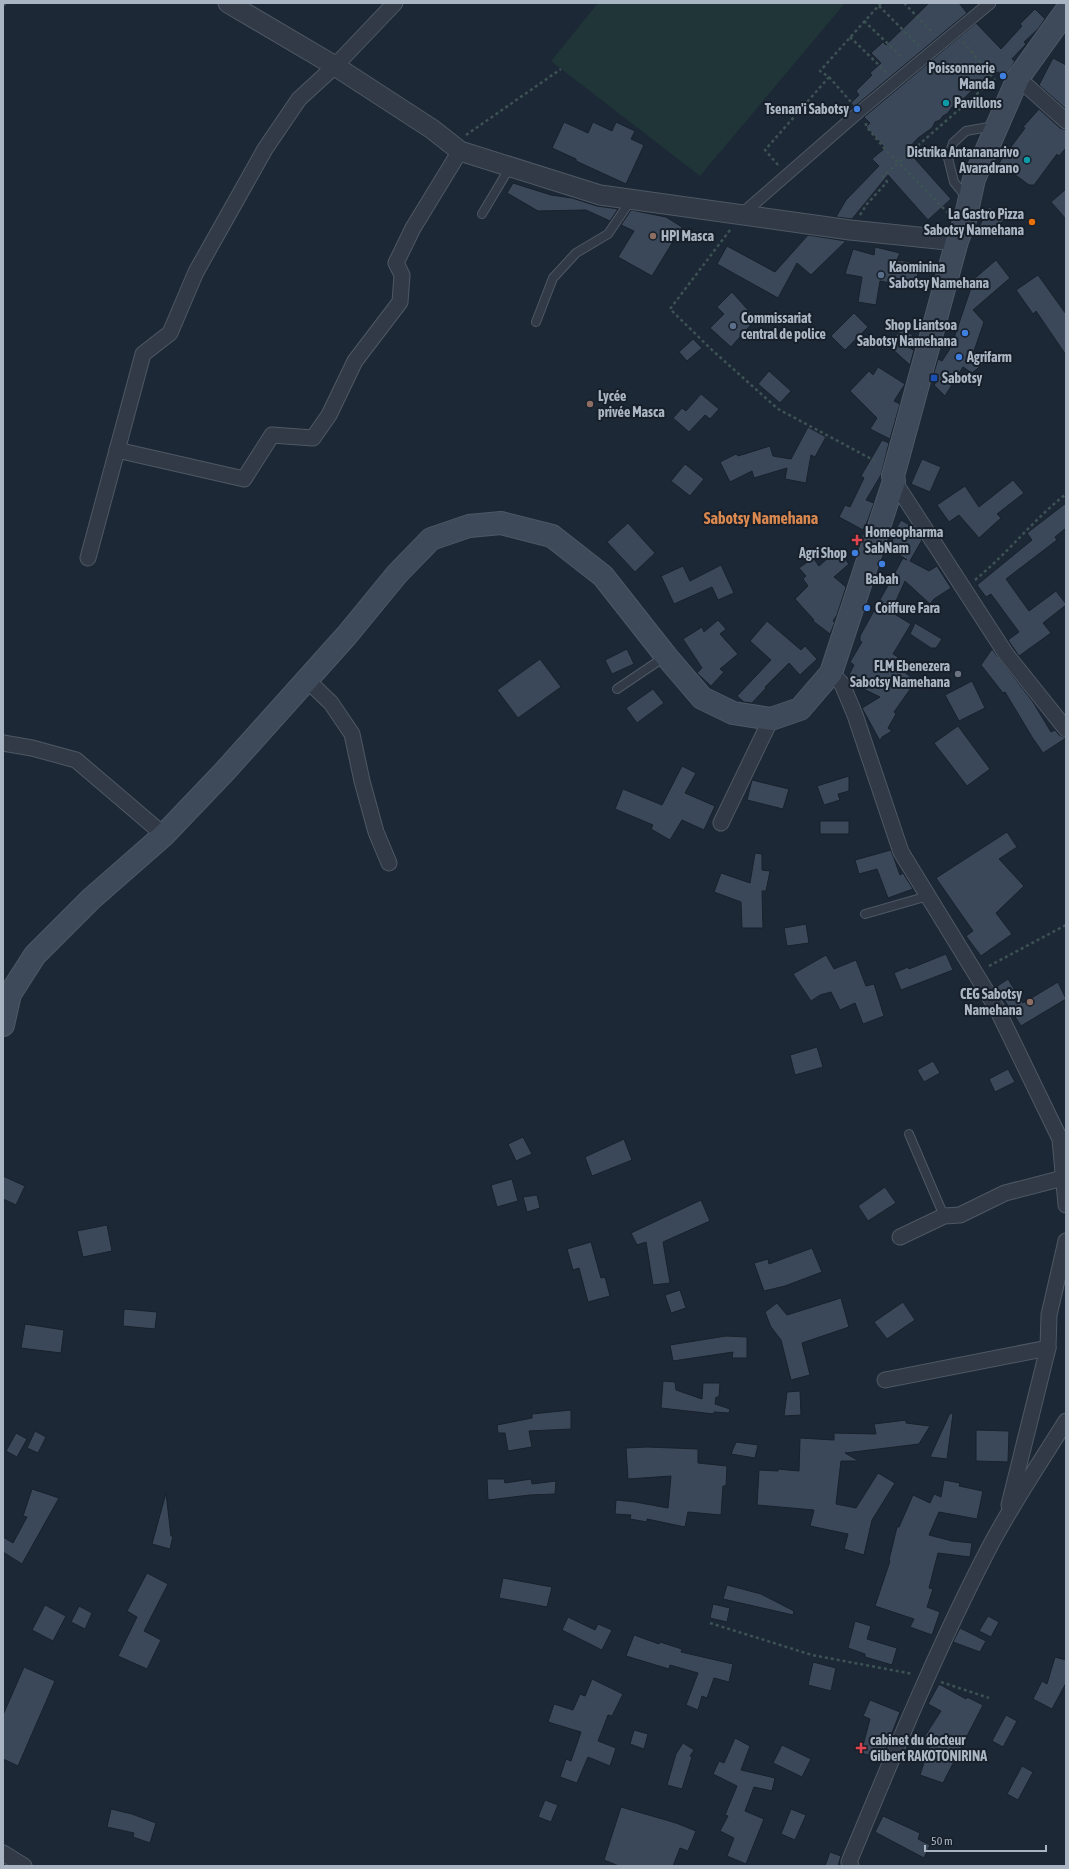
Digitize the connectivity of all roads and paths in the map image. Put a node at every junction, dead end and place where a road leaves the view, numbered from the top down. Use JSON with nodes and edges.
{"nodes":[{"id":1,"x":9,"y":3,"type":"edge"},
{"id":2,"x":228,"y":3,"type":"edge"},
{"id":3,"x":395,"y":3,"type":"edge"},
{"id":4,"x":904,"y":3,"type":"edge"},
{"id":5,"x":990,"y":3,"type":"edge"},
{"id":6,"x":880,"y":4,"type":"edge"},
{"id":7,"x":3,"y":5,"type":"edge"},
{"id":8,"x":1066,"y":11,"type":"edge"},
{"id":9,"x":864,"y":21,"type":"junction"},
{"id":10,"x":956,"y":32,"type":"junction"},
{"id":11,"x":850,"y":38,"type":"junction"},
{"id":12,"x":943,"y":43,"type":"junction"},
{"id":13,"x":928,"y":55,"type":"junction"},
{"id":14,"x":335,"y":66,"type":"junction"},
{"id":15,"x":913,"y":68,"type":"junction"},
{"id":16,"x":561,"y":69,"type":"dead end"},
{"id":17,"x":829,"y":77,"type":"junction"},
{"id":18,"x":994,"y":79,"type":"junction"},
{"id":19,"x":896,"y":82,"type":"junction"},
{"id":20,"x":1015,"y":85,"type":"junction"},
{"id":21,"x":859,"y":112,"type":"junction"},
{"id":22,"x":1066,"y":121,"type":"edge"},
{"id":23,"x":996,"y":125,"type":"junction"},
{"id":24,"x":456,"y":148,"type":"junction"},
{"id":25,"x":897,"y":162,"type":"junction"},
{"id":26,"x":510,"y":167,"type":"junction"},
{"id":27,"x":774,"y":186,"type":"junction"},
{"id":28,"x":631,"y":199,"type":"junction"},
{"id":29,"x":968,"y":211,"type":"junction"},
{"id":30,"x":482,"y":214,"type":"dead end"},
{"id":31,"x":741,"y":215,"type":"junction"},
{"id":32,"x":850,"y":230,"type":"junction"},
{"id":33,"x":957,"y":241,"type":"junction"},
{"id":34,"x":536,"y":322,"type":"dead end"},
{"id":35,"x":117,"y":450,"type":"junction"},
{"id":36,"x":894,"y":479,"type":"junction"},
{"id":37,"x":1066,"y":494,"type":"edge"},
{"id":38,"x":88,"y":558,"type":"dead end"},
{"id":39,"x":964,"y":589,"type":"junction"},
{"id":40,"x":666,"y":656,"type":"junction"},
{"id":41,"x":831,"y":673,"type":"junction"},
{"id":42,"x":307,"y":680,"type":"junction"},
{"id":43,"x":617,"y":689,"type":"dead end"},
{"id":44,"x":771,"y":718,"type":"junction"},
{"id":45,"x":1066,"y":729,"type":"edge"},
{"id":46,"x":3,"y":744,"type":"edge"},
{"id":47,"x":721,"y":823,"type":"dead end"},
{"id":48,"x":164,"y":835,"type":"junction"},
{"id":49,"x":390,"y":863,"type":"dead end"},
{"id":50,"x":928,"y":896,"type":"junction"},
{"id":51,"x":865,"y":914,"type":"dead end"},
{"id":52,"x":1066,"y":925,"type":"edge"},
{"id":53,"x":975,"y":974,"type":"junction"},
{"id":54,"x":3,"y":1025,"type":"edge"},
{"id":55,"x":909,"y":1134,"type":"dead end"},
{"id":56,"x":1063,"y":1178,"type":"junction"},
{"id":57,"x":1066,"y":1205,"type":"edge"},
{"id":58,"x":944,"y":1216,"type":"junction"},
{"id":59,"x":900,"y":1237,"type":"dead end"},
{"id":60,"x":1066,"y":1241,"type":"edge"},
{"id":61,"x":1048,"y":1348,"type":"junction"},
{"id":62,"x":885,"y":1380,"type":"dead end"},
{"id":63,"x":1066,"y":1421,"type":"edge"},
{"id":64,"x":1005,"y":1519,"type":"junction"},
{"id":65,"x":710,"y":1623,"type":"dead end"},
{"id":66,"x":926,"y":1677,"type":"junction"},
{"id":67,"x":989,"y":1698,"type":"dead end"},
{"id":68,"x":3,"y":1852,"type":"edge"},
{"id":69,"x":850,"y":1865,"type":"edge"},
{"id":70,"x":24,"y":1866,"type":"edge"}],
"edges":[{"from":1,"to":7,"type":"path"},
{"from":2,"to":14,"type":"street"},
{"from":3,"to":14,"type":"street"},
{"from":4,"to":12,"type":"path"},
{"from":5,"to":10,"type":"street"},
{"from":6,"to":9,"type":"path"},
{"from":6,"to":13,"type":"path"},
{"from":8,"to":20,"type":"main road"},
{"from":9,"to":11,"type":"path"},
{"from":9,"to":15,"type":"path"},
{"from":10,"to":12,"type":"street"},
{"from":10,"to":18,"type":"path"},
{"from":11,"to":17,"type":"path"},
{"from":11,"to":19,"type":"path"},
{"from":12,"to":13,"type":"street"},
{"from":13,"to":15,"type":"street"},
{"from":14,"to":24,"type":"street"},
{"from":14,"to":35,"type":"street"},
{"from":15,"to":19,"type":"street"},
{"from":16,"to":24,"type":"path"},
{"from":17,"to":21,"type":"path"},
{"from":17,"to":27,"type":"path"},
{"from":18,"to":20,"type":"path"},
{"from":18,"to":25,"type":"path"},
{"from":19,"to":21,"type":"street"},
{"from":20,"to":22,"type":"street"},
{"from":20,"to":23,"type":"main road"},
{"from":21,"to":25,"type":"path"},
{"from":21,"to":27,"type":"street"},
{"from":23,"to":29,"type":"main road"},
{"from":23,"to":29,"type":"lane"},
{"from":24,"to":26,"type":"street"},
{"from":24,"to":35,"type":"street"},
{"from":25,"to":29,"type":"path"},
{"from":25,"to":32,"type":"path"},
{"from":26,"to":28,"type":"street"},
{"from":26,"to":30,"type":"lane"},
{"from":27,"to":31,"type":"street"},
{"from":28,"to":31,"type":"street"},
{"from":28,"to":34,"type":"lane"},
{"from":29,"to":33,"type":"main road"},
{"from":31,"to":32,"type":"street"},
{"from":31,"to":36,"type":"path"},
{"from":32,"to":33,"type":"street"},
{"from":33,"to":36,"type":"main road"},
{"from":35,"to":38,"type":"street"},
{"from":36,"to":39,"type":"street"},
{"from":36,"to":41,"type":"main road"},
{"from":37,"to":39,"type":"path"},
{"from":39,"to":45,"type":"street"},
{"from":40,"to":42,"type":"main road"},
{"from":40,"to":43,"type":"lane"},
{"from":40,"to":44,"type":"main road"},
{"from":41,"to":44,"type":"main road"},
{"from":41,"to":50,"type":"street"},
{"from":42,"to":48,"type":"main road"},
{"from":42,"to":49,"type":"street"},
{"from":44,"to":47,"type":"street"},
{"from":46,"to":48,"type":"street"},
{"from":48,"to":54,"type":"main road"},
{"from":50,"to":51,"type":"lane"},
{"from":50,"to":53,"type":"street"},
{"from":52,"to":53,"type":"path"},
{"from":53,"to":56,"type":"street"},
{"from":55,"to":58,"type":"lane"},
{"from":56,"to":57,"type":"street"},
{"from":56,"to":58,"type":"street"},
{"from":58,"to":59,"type":"street"},
{"from":60,"to":61,"type":"street"},
{"from":61,"to":62,"type":"street"},
{"from":61,"to":64,"type":"street"},
{"from":63,"to":64,"type":"street"},
{"from":64,"to":66,"type":"street"},
{"from":65,"to":66,"type":"path"},
{"from":66,"to":67,"type":"path"},
{"from":66,"to":69,"type":"street"},
{"from":68,"to":70,"type":"street"}]}
